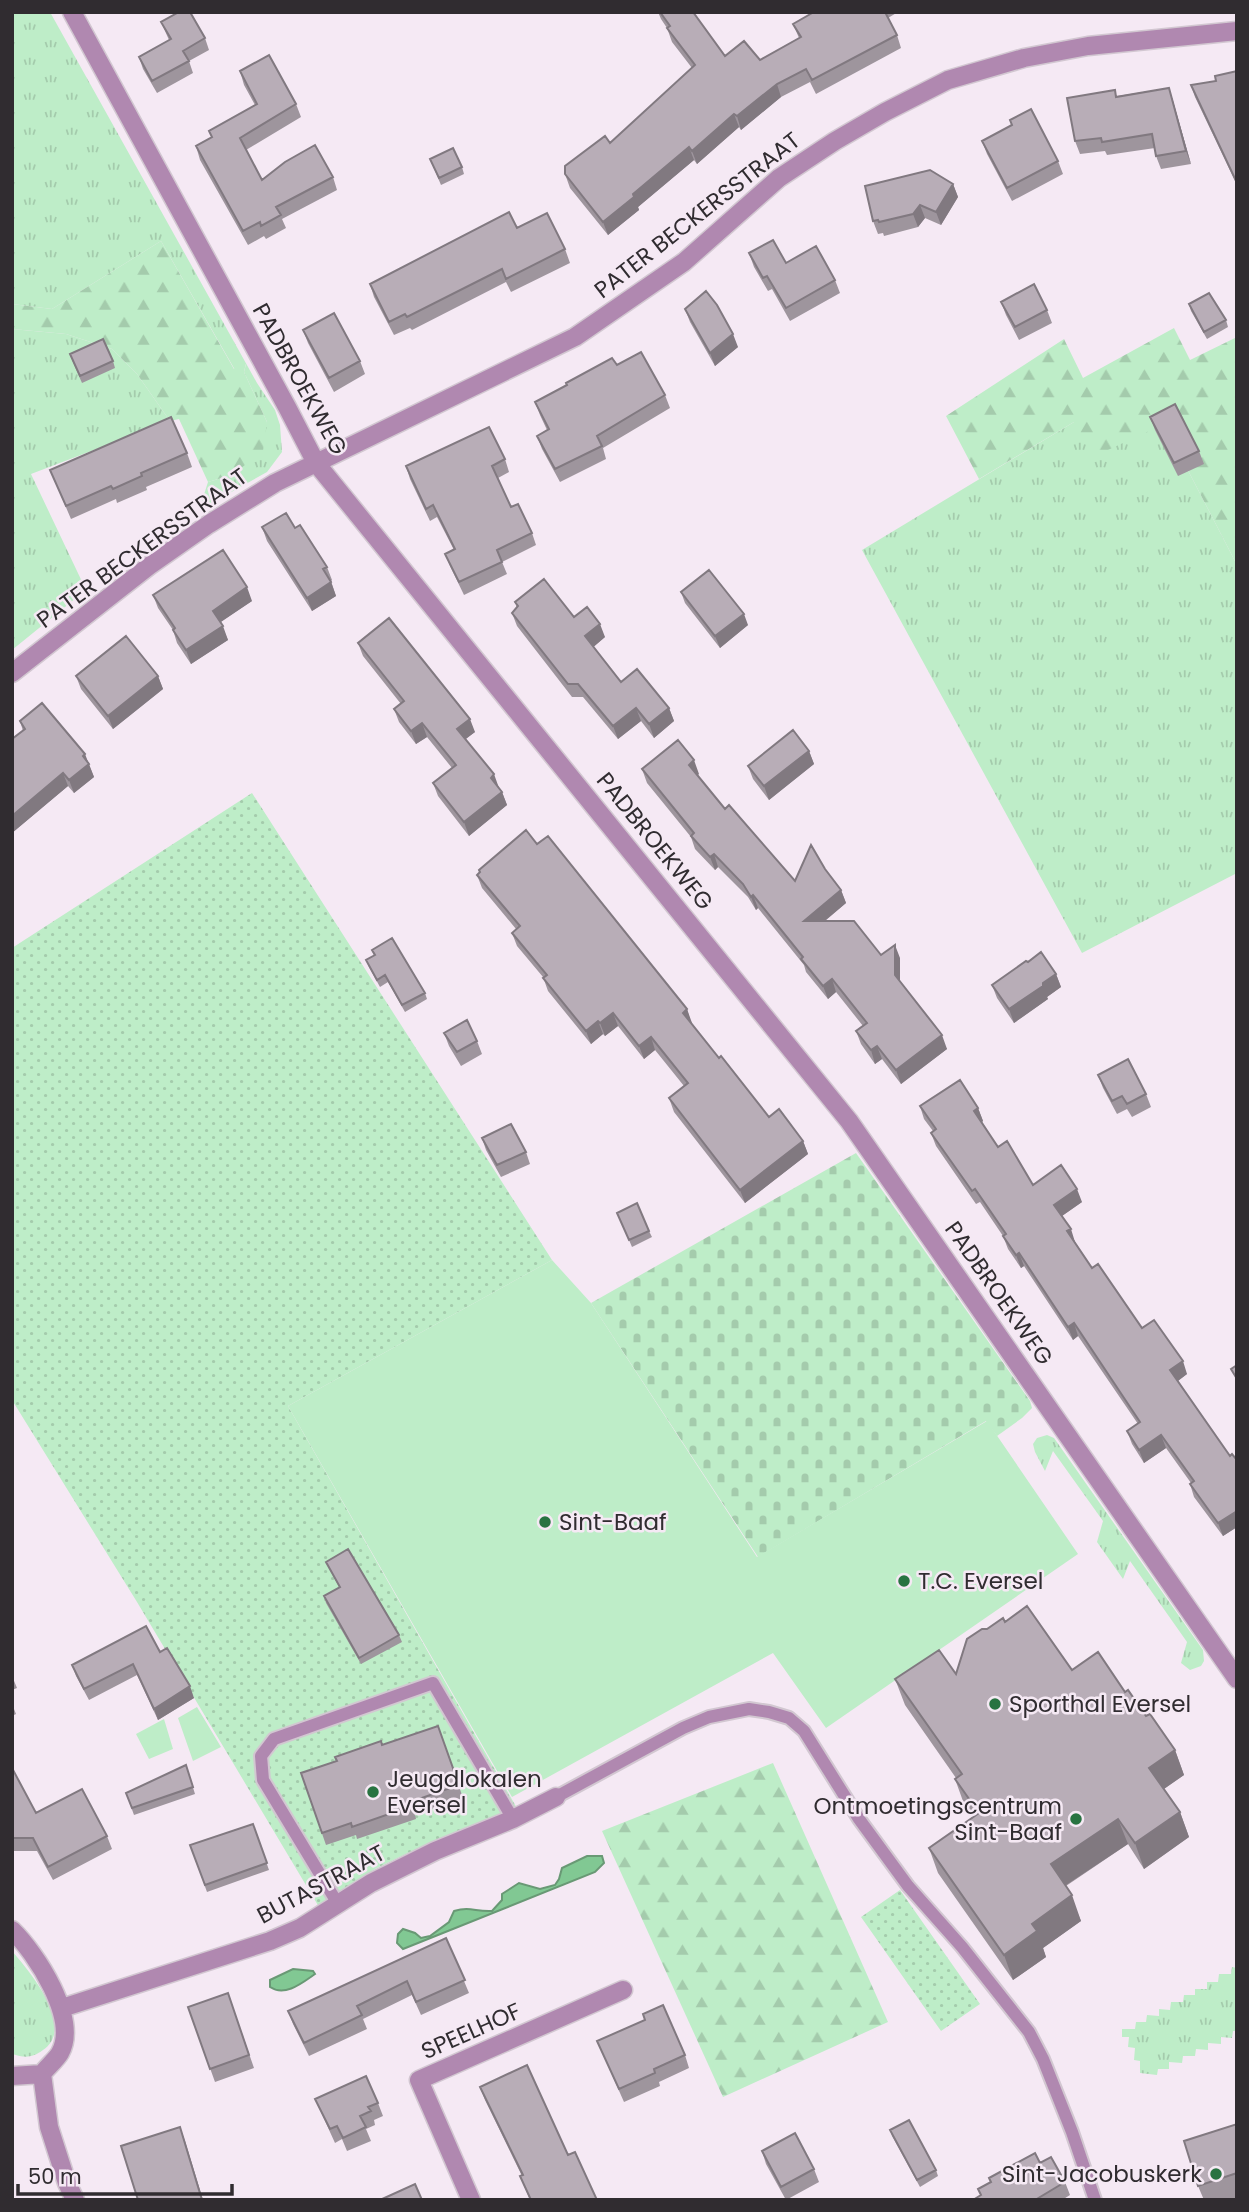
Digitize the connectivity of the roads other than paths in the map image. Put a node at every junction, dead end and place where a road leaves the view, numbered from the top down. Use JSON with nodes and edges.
{"nodes":[{"id":1,"x":72,"y":12,"type":"edge"},
{"id":2,"x":1237,"y":31,"type":"edge"},
{"id":3,"x":316,"y":463,"type":"junction"},
{"id":4,"x":12,"y":673,"type":"edge"},
{"id":5,"x":1237,"y":1679,"type":"edge"},
{"id":6,"x":556,"y":1797,"type":"joint"},
{"id":7,"x":513,"y":1819,"type":"junction"},
{"id":8,"x":338,"y":1904,"type":"junction"},
{"id":9,"x":12,"y":1930,"type":"edge"},
{"id":10,"x":623,"y":1990,"type":"dead end"},
{"id":11,"x":62,"y":2008,"type":"junction"},
{"id":12,"x":42,"y":2074,"type":"junction"},
{"id":13,"x":12,"y":2076,"type":"edge"},
{"id":14,"x":75,"y":2200,"type":"edge"},
{"id":15,"x":471,"y":2200,"type":"edge"},
{"id":16,"x":1095,"y":2200,"type":"edge"}],
"edges":[{"from":1,"to":3,"type":"street","name":"PADBROEKWEG"},
{"from":2,"to":3,"type":"street","name":"PATER BECKERSSTRAAT"},
{"from":3,"to":4,"type":"street","name":"PATER BECKERSSTRAAT"},
{"from":3,"to":5,"type":"street","name":"PADBROEKWEG"},
{"from":6,"to":7,"type":"street","name":"BUTASTRAAT"},
{"from":6,"to":16,"type":"lane"},
{"from":7,"to":8,"type":"street","name":"BUTASTRAAT"},
{"from":7,"to":8,"type":"lane"},
{"from":8,"to":11,"type":"street","name":"BUTASTRAAT"},
{"from":9,"to":11,"type":"street"},
{"from":10,"to":15,"type":"street","name":"SPEELHOF"},
{"from":11,"to":12,"type":"street"},
{"from":12,"to":13,"type":"street"},
{"from":12,"to":14,"type":"street"}]}
